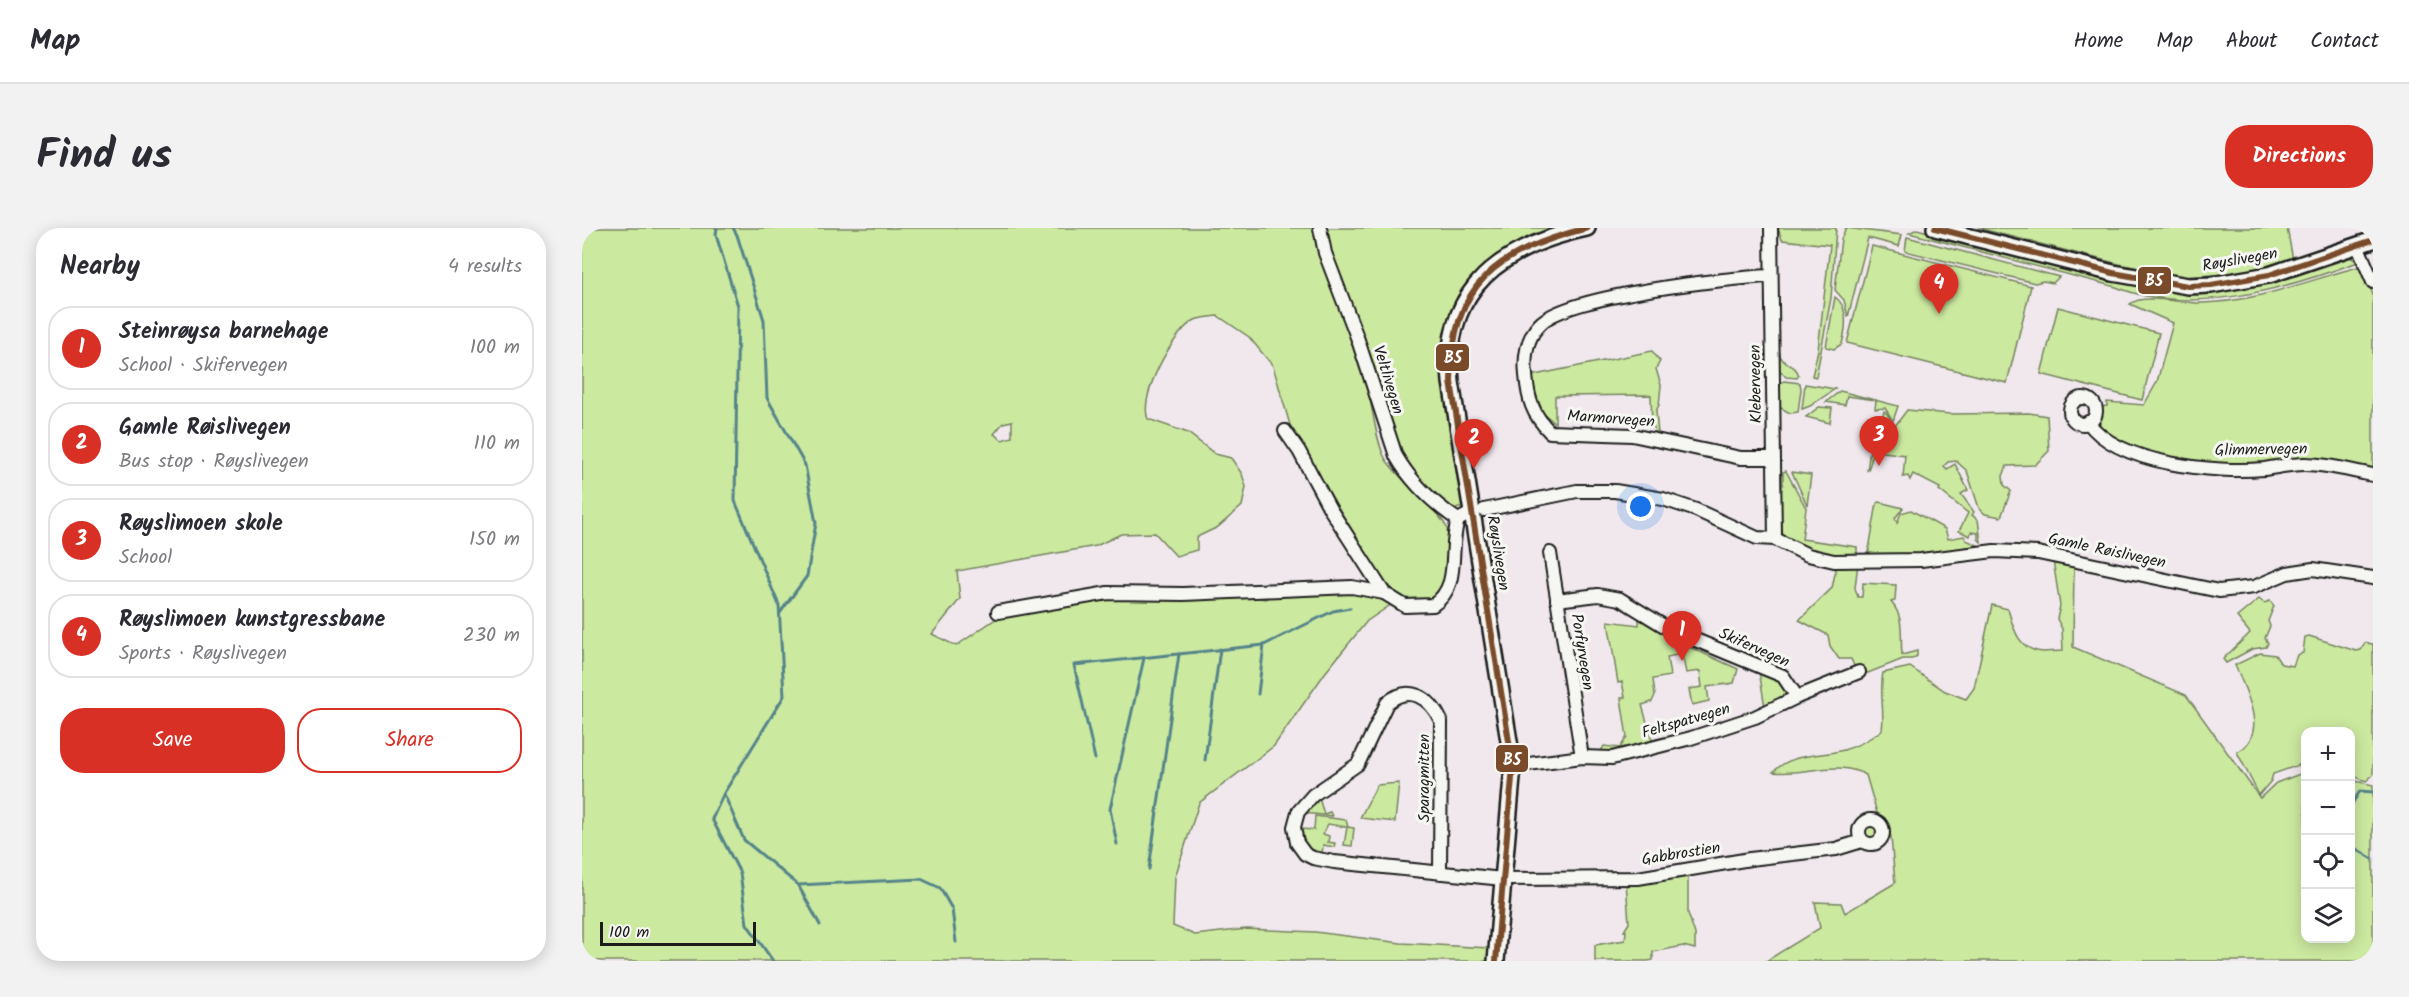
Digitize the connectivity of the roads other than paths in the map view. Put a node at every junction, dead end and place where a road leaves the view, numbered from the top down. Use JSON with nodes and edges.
{"nodes":[{"id":1,"x":1320,"y":228,"type":"edge"},
{"id":2,"x":1587,"y":228,"type":"edge"},
{"id":3,"x":1771,"y":228,"type":"edge"},
{"id":4,"x":1935,"y":228,"type":"edge"},
{"id":5,"x":2373,"y":240,"type":"edge"},
{"id":6,"x":2358,"y":247,"type":"junction"},
{"id":7,"x":1772,"y":276,"type":"junction"},
{"id":8,"x":2373,"y":282,"type":"edge"},
{"id":9,"x":2088,"y":422,"type":"dead end"},
{"id":10,"x":1285,"y":431,"type":"dead end"},
{"id":11,"x":1773,"y":458,"type":"junction"},
{"id":12,"x":2373,"y":475,"type":"edge"},
{"id":13,"x":1478,"y":511,"type":"junction"},
{"id":14,"x":1458,"y":520,"type":"junction"},
{"id":15,"x":1775,"y":539,"type":"junction"},
{"id":16,"x":1550,"y":553,"type":"dead end"},
{"id":17,"x":2373,"y":578,"type":"edge"},
{"id":18,"x":1384,"y":593,"type":"junction"},
{"id":19,"x":1557,"y":600,"type":"junction"},
{"id":20,"x":998,"y":612,"type":"dead end"},
{"id":21,"x":1859,"y":672,"type":"dead end"},
{"id":22,"x":1797,"y":697,"type":"junction"},
{"id":23,"x":1582,"y":757,"type":"junction"},
{"id":24,"x":1513,"y":766,"type":"junction"},
{"id":25,"x":1862,"y":841,"type":"dead end"},
{"id":26,"x":1440,"y":873,"type":"junction"},
{"id":27,"x":1503,"y":879,"type":"junction"},
{"id":28,"x":1496,"y":961,"type":"edge"}],
"edges":[{"from":1,"to":14,"type":"street","name":"Veltlivegen"},
{"from":2,"to":13,"type":"street","name":"Røyslivegen"},
{"from":3,"to":7,"type":"street","name":"Klebervegen"},
{"from":4,"to":6,"type":"street","name":"Røyslivegen"},
{"from":5,"to":6,"type":"street","name":"Røyslivegen"},
{"from":6,"to":8,"type":"street"},
{"from":7,"to":11,"type":"street","name":"Klebervegen"},
{"from":7,"to":11,"type":"street","name":"Marmorvegen"},
{"from":9,"to":12,"type":"street","name":"Glimmervegen"},
{"from":10,"to":18,"type":"street"},
{"from":11,"to":15,"type":"street","name":"Klebervegen"},
{"from":13,"to":14,"type":"street","name":"Gamle Røislivegen"},
{"from":13,"to":15,"type":"street","name":"Gamle Røislivegen"},
{"from":13,"to":24,"type":"street","name":"Røyslivegen"},
{"from":14,"to":18,"type":"street"},
{"from":15,"to":17,"type":"street","name":"Gamle Røislivegen"},
{"from":16,"to":19,"type":"street","name":"Porfyrvegen"},
{"from":18,"to":20,"type":"street"},
{"from":19,"to":22,"type":"street","name":"Skifervegen"},
{"from":19,"to":23,"type":"street","name":"Porfyrvegen"},
{"from":21,"to":22,"type":"street","name":"Feltspatvegen"},
{"from":22,"to":23,"type":"street","name":"Feltspatvegen"},
{"from":23,"to":24,"type":"street","name":"Feltspatvegen"},
{"from":24,"to":27,"type":"street","name":"Røyslivegen"},
{"from":25,"to":27,"type":"street","name":"Gabbrostien"},
{"from":26,"to":26,"type":"street","name":"Sparagmitten"},
{"from":26,"to":27,"type":"street","name":"Sparagmitten"},
{"from":27,"to":28,"type":"street","name":"Røyslivegen"}]}
